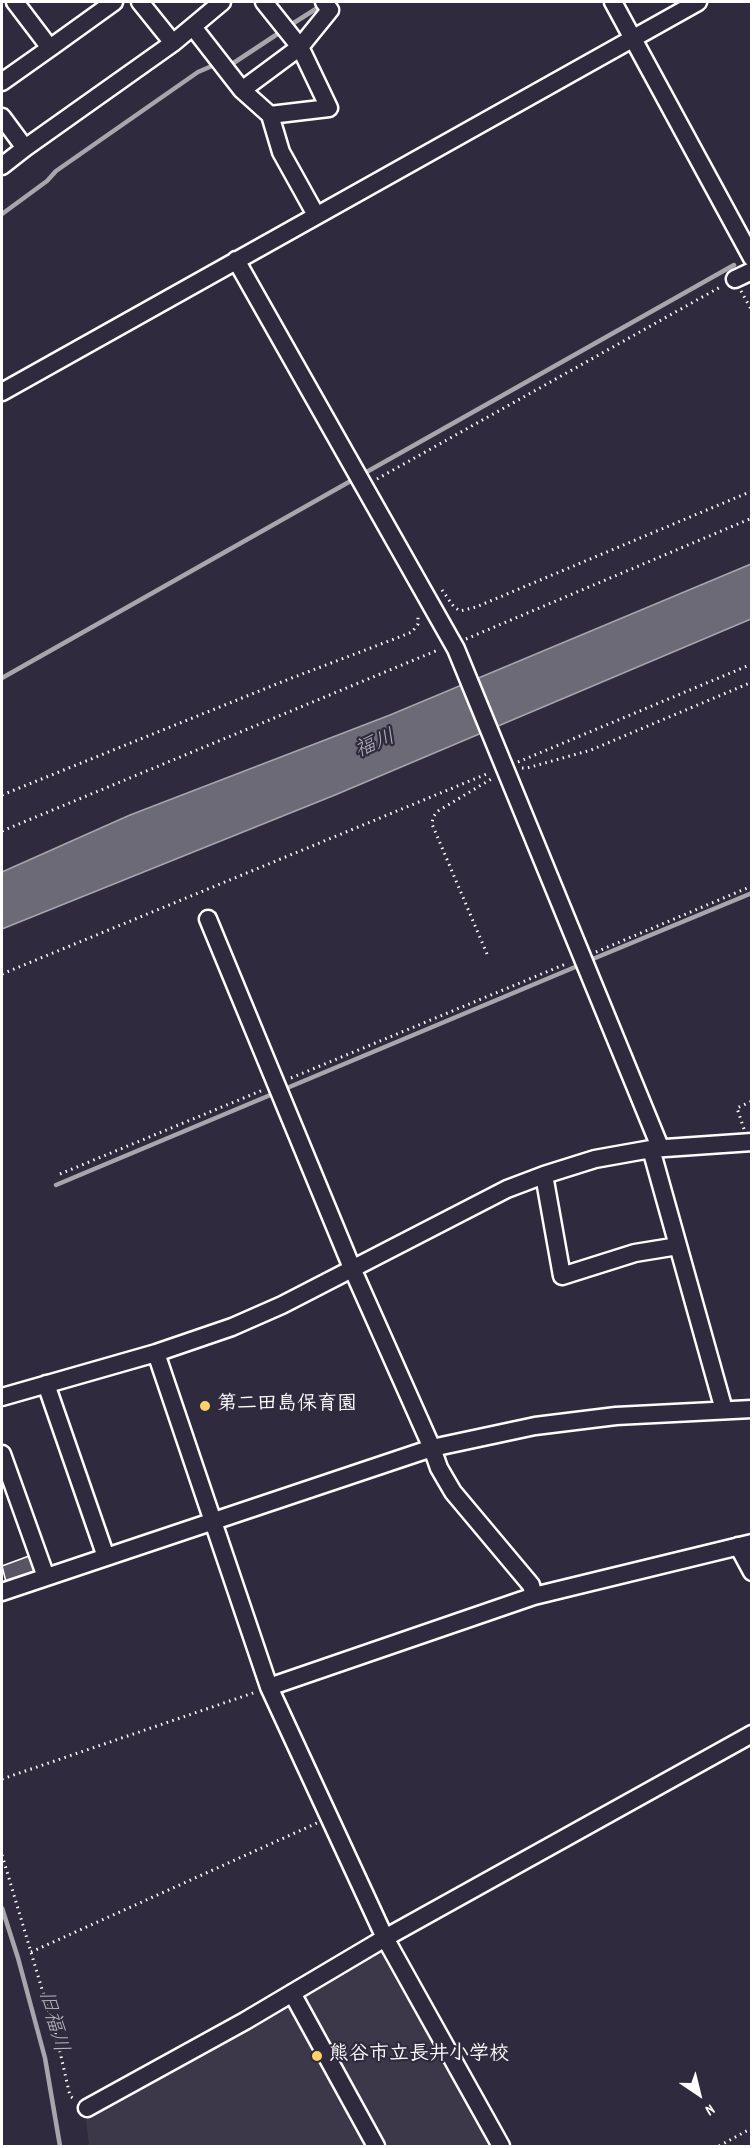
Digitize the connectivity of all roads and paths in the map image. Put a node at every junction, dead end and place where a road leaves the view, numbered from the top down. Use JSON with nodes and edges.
{"nodes":[{"id":1,"x":15,"y":2,"type":"edge"},
{"id":2,"x":114,"y":2,"type":"edge"},
{"id":3,"x":140,"y":2,"type":"edge"},
{"id":4,"x":222,"y":2,"type":"edge"},
{"id":5,"x":264,"y":2,"type":"edge"},
{"id":6,"x":324,"y":2,"type":"edge"},
{"id":7,"x":613,"y":2,"type":"edge"},
{"id":8,"x":698,"y":2,"type":"edge"},
{"id":9,"x":193,"y":27,"type":"junction"},
{"id":10,"x":633,"y":38,"type":"junction"},
{"id":11,"x":173,"y":43,"type":"junction"},
{"id":12,"x":300,"y":47,"type":"junction"},
{"id":13,"x":50,"y":48,"type":"junction"},
{"id":14,"x":2,"y":82,"type":"edge"},
{"id":15,"x":242,"y":90,"type":"junction"},
{"id":16,"x":270,"y":115,"type":"junction"},
{"id":17,"x":2,"y":117,"type":"edge"},
{"id":18,"x":25,"y":148,"type":"junction"},
{"id":19,"x":2,"y":166,"type":"edge"},
{"id":20,"x":316,"y":215,"type":"junction"},
{"id":21,"x":752,"y":258,"type":"edge"},
{"id":22,"x":236,"y":260,"type":"junction"},
{"id":23,"x":752,"y":271,"type":"edge"},
{"id":24,"x":735,"y":279,"type":"junction"},
{"id":25,"x":752,"y":311,"type":"edge"},
{"id":26,"x":2,"y":392,"type":"edge"},
{"id":27,"x":365,"y":486,"type":"junction"},
{"id":28,"x":752,"y":491,"type":"edge"},
{"id":29,"x":752,"y":518,"type":"edge"},
{"id":30,"x":441,"y":588,"type":"dead end"},
{"id":31,"x":418,"y":612,"type":"dead end"},
{"id":32,"x":455,"y":647,"type":"junction"},
{"id":33,"x":752,"y":664,"type":"edge"},
{"id":34,"x":752,"y":682,"type":"edge"},
{"id":35,"x":503,"y":766,"type":"junction"},
{"id":36,"x":2,"y":795,"type":"edge"},
{"id":37,"x":2,"y":831,"type":"edge"},
{"id":38,"x":752,"y":886,"type":"edge"},
{"id":39,"x":208,"y":919,"type":"dead end"},
{"id":40,"x":487,"y":954,"type":"dead end"},
{"id":41,"x":583,"y":957,"type":"junction"},
{"id":42,"x":2,"y":975,"type":"edge"},
{"id":43,"x":276,"y":1085,"type":"junction"},
{"id":44,"x":752,"y":1101,"type":"edge"},
{"id":45,"x":750,"y":1142,"type":"edge"},
{"id":46,"x":655,"y":1148,"type":"junction"},
{"id":47,"x":60,"y":1174,"type":"dead end"},
{"id":48,"x":544,"y":1175,"type":"junction"},
{"id":49,"x":678,"y":1246,"type":"junction"},
{"id":50,"x":352,"y":1268,"type":"junction"},
{"id":51,"x":156,"y":1353,"type":"junction"},
{"id":52,"x":46,"y":1384,"type":"junction"},
{"id":53,"x":2,"y":1397,"type":"edge"},
{"id":54,"x":752,"y":1409,"type":"edge"},
{"id":55,"x":724,"y":1410,"type":"junction"},
{"id":56,"x":432,"y":1448,"type":"junction"},
{"id":57,"x":2,"y":1454,"type":"edge"},
{"id":58,"x":213,"y":1521,"type":"junction"},
{"id":59,"x":745,"y":1545,"type":"edge"},
{"id":60,"x":106,"y":1557,"type":"junction"},
{"id":61,"x":752,"y":1572,"type":"edge"},
{"id":62,"x":45,"y":1577,"type":"junction"},
{"id":63,"x":2,"y":1592,"type":"edge"},
{"id":64,"x":534,"y":1596,"type":"junction"},
{"id":65,"x":269,"y":1687,"type":"junction"},
{"id":66,"x":752,"y":1734,"type":"edge"},
{"id":67,"x":2,"y":1779,"type":"edge"},
{"id":68,"x":329,"y":1818,"type":"junction"},
{"id":69,"x":2,"y":1854,"type":"edge"},
{"id":70,"x":385,"y":1938,"type":"junction"},
{"id":71,"x":31,"y":1952,"type":"junction"},
{"id":72,"x":292,"y":1993,"type":"junction"},
{"id":73,"x":87,"y":2108,"type":"joint"},
{"id":74,"x":752,"y":2128,"type":"edge"},
{"id":75,"x":376,"y":2146,"type":"edge"},
{"id":76,"x":501,"y":2146,"type":"edge"},
{"id":77,"x":719,"y":2146,"type":"edge"}],
"edges":[{"from":1,"to":13,"type":"street"},
{"from":2,"to":13,"type":"street"},
{"from":3,"to":11,"type":"street"},
{"from":4,"to":9,"type":"street"},
{"from":5,"to":12,"type":"street"},
{"from":6,"to":12,"type":"street"},
{"from":7,"to":10,"type":"street"},
{"from":8,"to":10,"type":"street"},
{"from":9,"to":11,"type":"street"},
{"from":9,"to":15,"type":"street"},
{"from":10,"to":20,"type":"street"},
{"from":10,"to":21,"type":"street"},
{"from":11,"to":18,"type":"street"},
{"from":12,"to":15,"type":"street"},
{"from":12,"to":16,"type":"street"},
{"from":13,"to":14,"type":"street"},
{"from":15,"to":16,"type":"street"},
{"from":16,"to":20,"type":"street"},
{"from":17,"to":18,"type":"street"},
{"from":18,"to":19,"type":"street"},
{"from":20,"to":22,"type":"street"},
{"from":22,"to":26,"type":"street"},
{"from":22,"to":27,"type":"street"},
{"from":23,"to":24,"type":"street"},
{"from":24,"to":25,"type":"path"},
{"from":24,"to":27,"type":"path"},
{"from":27,"to":32,"type":"street"},
{"from":28,"to":30,"type":"path"},
{"from":29,"to":32,"type":"path"},
{"from":31,"to":36,"type":"path"},
{"from":32,"to":35,"type":"street"},
{"from":32,"to":37,"type":"path"},
{"from":33,"to":35,"type":"path"},
{"from":34,"to":35,"type":"path"},
{"from":35,"to":40,"type":"path"},
{"from":35,"to":41,"type":"street"},
{"from":35,"to":42,"type":"path"},
{"from":38,"to":41,"type":"path"},
{"from":39,"to":43,"type":"street"},
{"from":41,"to":43,"type":"path"},
{"from":41,"to":46,"type":"street"},
{"from":43,"to":47,"type":"path"},
{"from":43,"to":50,"type":"street"},
{"from":44,"to":45,"type":"path"},
{"from":45,"to":46,"type":"street"},
{"from":46,"to":48,"type":"street"},
{"from":46,"to":49,"type":"street"},
{"from":48,"to":49,"type":"street"},
{"from":48,"to":50,"type":"street"},
{"from":49,"to":55,"type":"street"},
{"from":50,"to":51,"type":"street"},
{"from":50,"to":56,"type":"street"},
{"from":51,"to":52,"type":"street"},
{"from":51,"to":58,"type":"street"},
{"from":52,"to":53,"type":"street"},
{"from":52,"to":60,"type":"street"},
{"from":54,"to":55,"type":"street"},
{"from":55,"to":56,"type":"street"},
{"from":56,"to":58,"type":"street"},
{"from":56,"to":64,"type":"street"},
{"from":57,"to":62,"type":"street"},
{"from":58,"to":60,"type":"street"},
{"from":58,"to":65,"type":"street"},
{"from":59,"to":61,"type":"street"},
{"from":59,"to":64,"type":"street"},
{"from":60,"to":62,"type":"street"},
{"from":62,"to":63,"type":"street"},
{"from":64,"to":65,"type":"street"},
{"from":65,"to":67,"type":"path"},
{"from":65,"to":68,"type":"street"},
{"from":66,"to":70,"type":"street"},
{"from":68,"to":70,"type":"street"},
{"from":68,"to":71,"type":"path"},
{"from":69,"to":71,"type":"path"},
{"from":70,"to":72,"type":"street"},
{"from":70,"to":76,"type":"street"},
{"from":71,"to":73,"type":"path"},
{"from":72,"to":73,"type":"street"},
{"from":72,"to":75,"type":"street"},
{"from":74,"to":77,"type":"path"}]}
